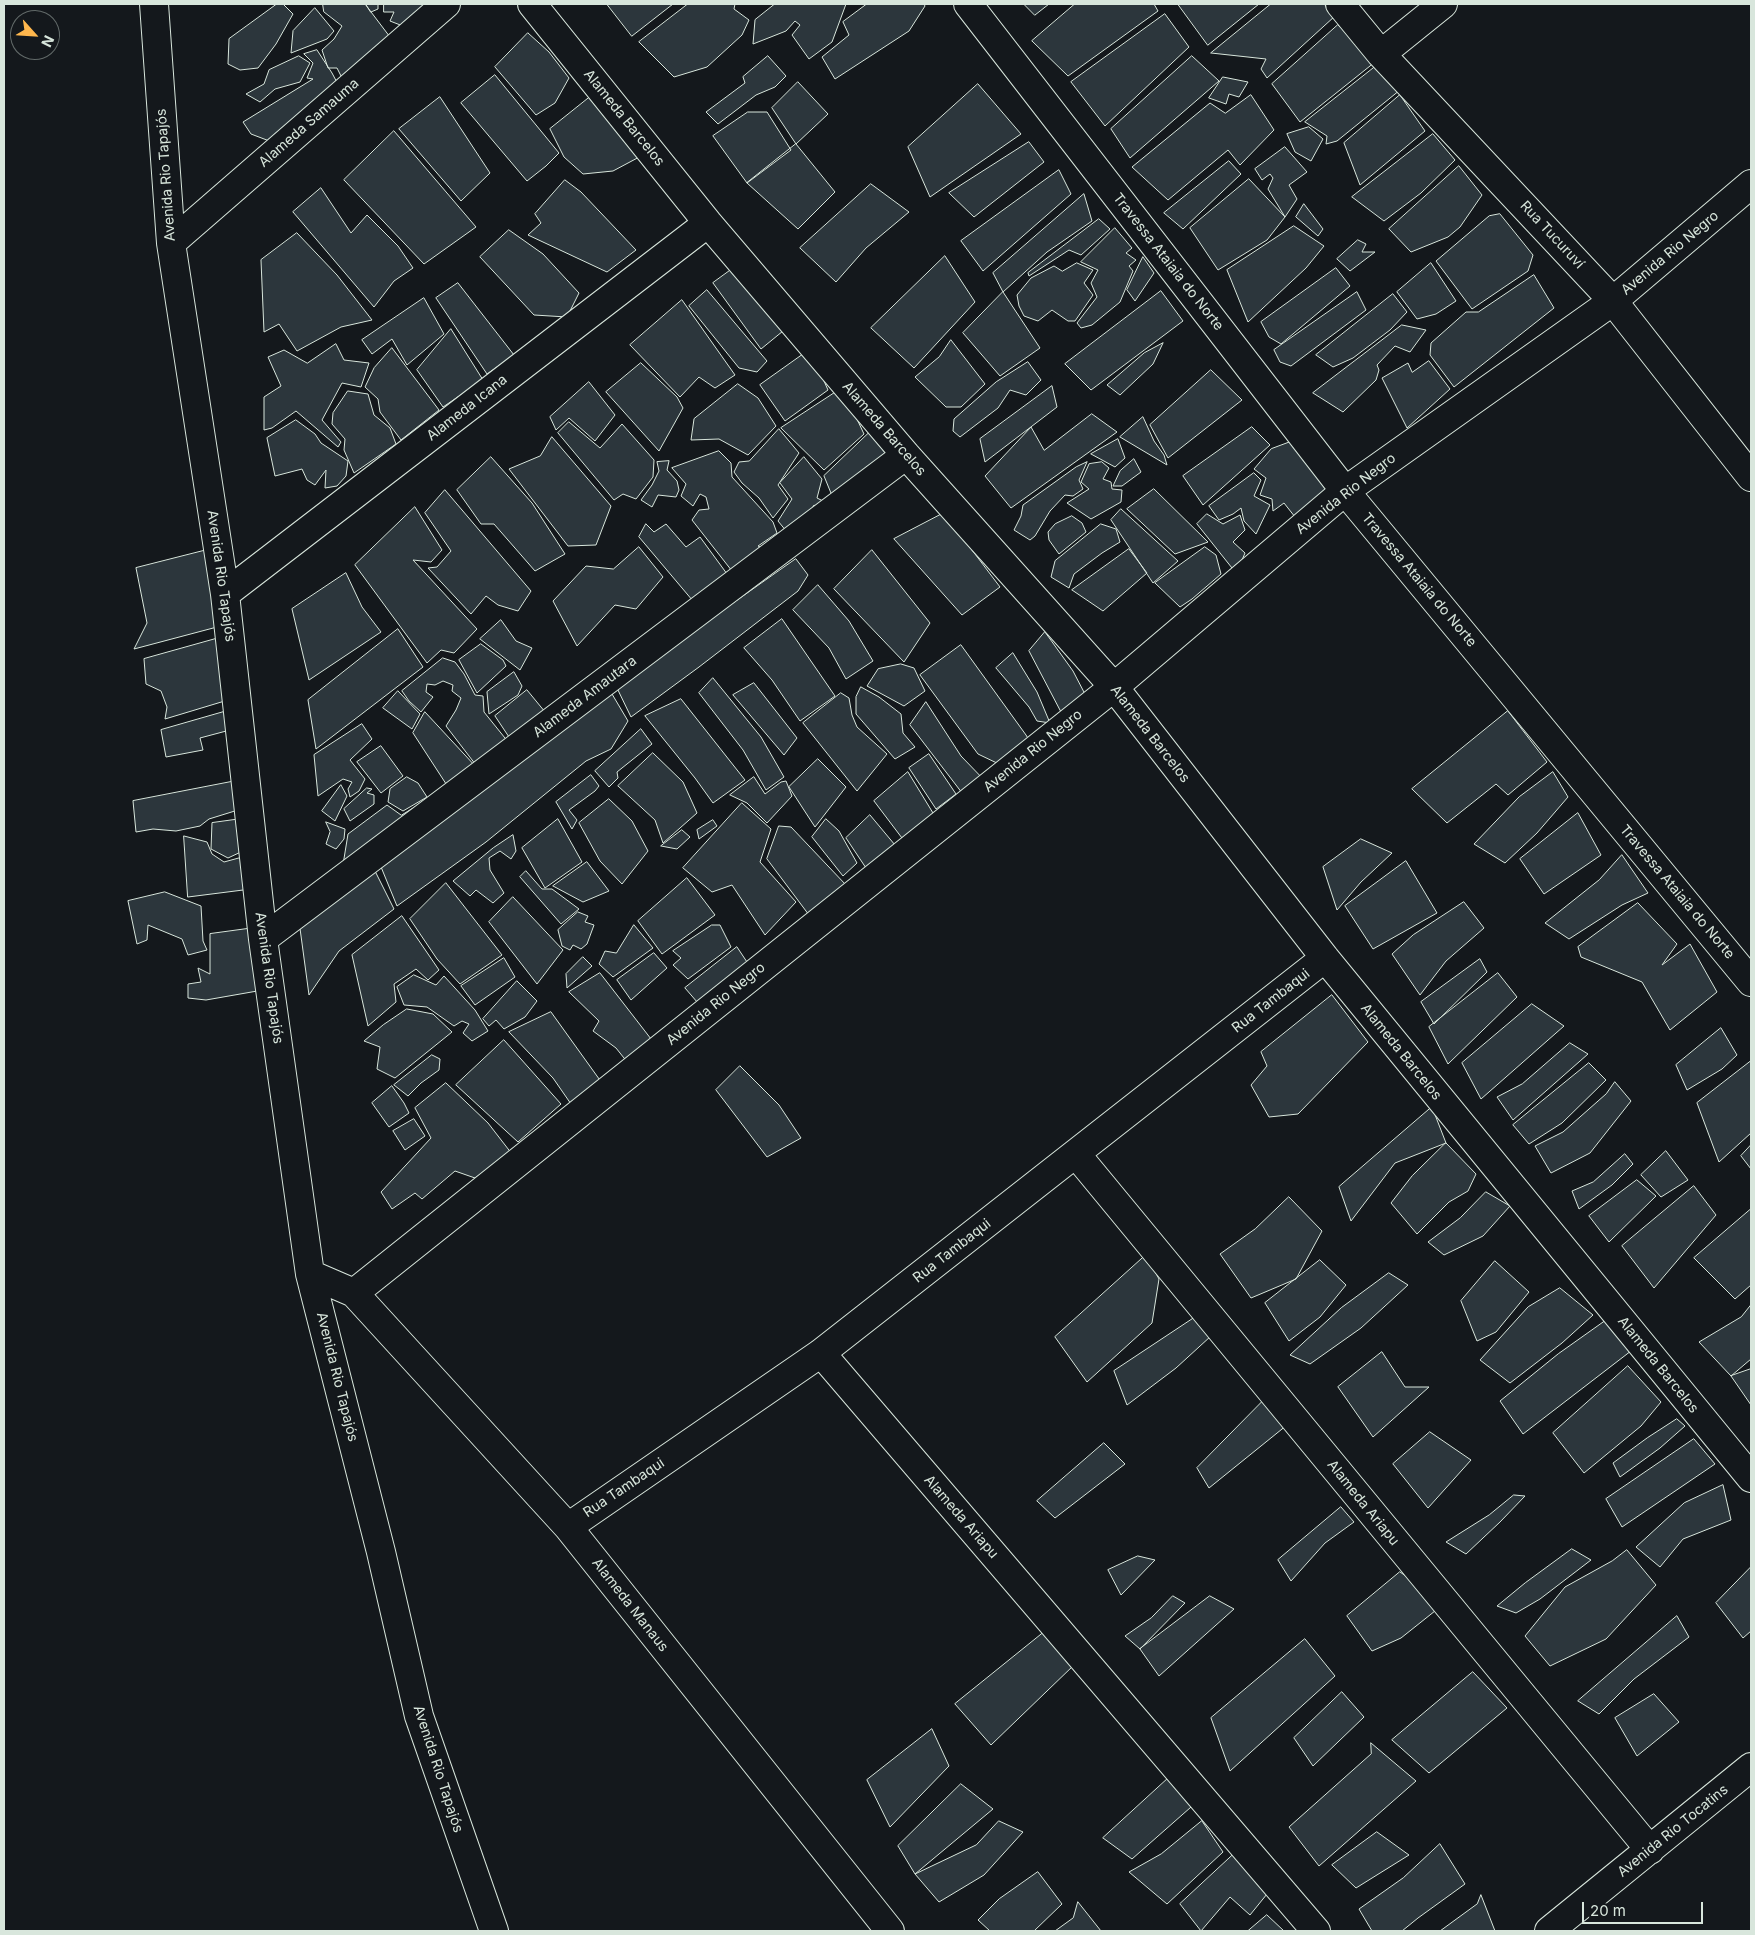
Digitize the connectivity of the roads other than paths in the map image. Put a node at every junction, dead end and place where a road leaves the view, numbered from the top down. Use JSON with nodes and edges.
{"nodes":[{"id":1,"x":154,"y":4,"type":"edge"},
{"id":2,"x":446,"y":4,"type":"edge"},
{"id":3,"x":532,"y":4,"type":"edge"},
{"id":4,"x":968,"y":4,"type":"edge"},
{"id":5,"x":1340,"y":4,"type":"edge"},
{"id":6,"x":1443,"y":4,"type":"edge"},
{"id":7,"x":1381,"y":54,"type":"junction"},
{"id":8,"x":1751,"y":184,"type":"edge"},
{"id":9,"x":708,"y":223,"type":"junction"},
{"id":10,"x":171,"y":243,"type":"junction"},
{"id":11,"x":1613,"y":301,"type":"junction"},
{"id":12,"x":906,"y":455,"type":"junction"},
{"id":13,"x":1751,"y":477,"type":"edge"},
{"id":14,"x":1346,"y":491,"type":"junction"},
{"id":15,"x":226,"y":594,"type":"junction"},
{"id":16,"x":1114,"y":687,"type":"junction"},
{"id":17,"x":263,"y":939,"type":"junction"},
{"id":18,"x":1325,"y":958,"type":"junction"},
{"id":19,"x":1751,"y":982,"type":"edge"},
{"id":20,"x":1076,"y":1154,"type":"junction"},
{"id":21,"x":310,"y":1274,"type":"junction"},
{"id":22,"x":354,"y":1293,"type":"junction"},
{"id":23,"x":821,"y":1353,"type":"junction"},
{"id":24,"x":1751,"y":1478,"type":"edge"},
{"id":25,"x":568,"y":1526,"type":"junction"},
{"id":26,"x":1751,"y":1767,"type":"edge"},
{"id":27,"x":1650,"y":1850,"type":"junction"},
{"id":28,"x":494,"y":1931,"type":"edge"},
{"id":29,"x":890,"y":1931,"type":"edge"},
{"id":30,"x":1316,"y":1931,"type":"edge"},
{"id":31,"x":1548,"y":1931,"type":"edge"}],
"edges":[{"from":1,"to":10,"type":"street","name":"Avenida Rio Tapajós"},
{"from":2,"to":10,"type":"street","name":"Alameda Samauma"},
{"from":3,"to":9,"type":"street","name":"Alameda Barcelos"},
{"from":4,"to":14,"type":"street","name":"Travessa Ataiaia do Norte"},
{"from":5,"to":7,"type":"street","name":"Rua Tucuruví"},
{"from":6,"to":7,"type":"street"},
{"from":7,"to":11,"type":"street","name":"Rua Tucuruví"},
{"from":8,"to":11,"type":"street","name":"Avenida Rio Negro"},
{"from":9,"to":12,"type":"street","name":"Alameda Barcelos"},
{"from":9,"to":15,"type":"street","name":"Alameda Icana"},
{"from":10,"to":15,"type":"street","name":"Avenida Rio Tapajós"},
{"from":11,"to":13,"type":"street","name":"Rua Tucuruví"},
{"from":11,"to":14,"type":"street","name":"Avenida Rio Negro"},
{"from":12,"to":16,"type":"street","name":"Alameda Barcelos"},
{"from":12,"to":17,"type":"street","name":"Alameda Amautara"},
{"from":14,"to":16,"type":"street","name":"Avenida Rio Negro"},
{"from":14,"to":19,"type":"street","name":"Travessa Ataiaia do Norte"},
{"from":15,"to":17,"type":"street","name":"Avenida Rio Tapajós"},
{"from":16,"to":18,"type":"street","name":"Alameda Barcelos"},
{"from":16,"to":22,"type":"street","name":"Avenida Rio Negro"},
{"from":17,"to":21,"type":"street","name":"Avenida Rio Tapajós"},
{"from":18,"to":20,"type":"street","name":"Rua Tambaqui"},
{"from":18,"to":24,"type":"street","name":"Alameda Barcelos"},
{"from":20,"to":23,"type":"street","name":"Rua Tambaqui"},
{"from":20,"to":27,"type":"street","name":"Alameda Ariapu"},
{"from":21,"to":22,"type":"street"},
{"from":21,"to":28,"type":"street","name":"Avenida Rio Tapajós"},
{"from":22,"to":25,"type":"street","name":"Alameda Manaus"},
{"from":23,"to":25,"type":"street","name":"Rua Tambaqui"},
{"from":23,"to":30,"type":"street","name":"Alameda Ariapu"},
{"from":25,"to":29,"type":"street","name":"Alameda Manaus"},
{"from":26,"to":27,"type":"street","name":"Avenida Rio Tocatins"},
{"from":27,"to":31,"type":"street","name":"Avenida Rio Tocatins"}]}
